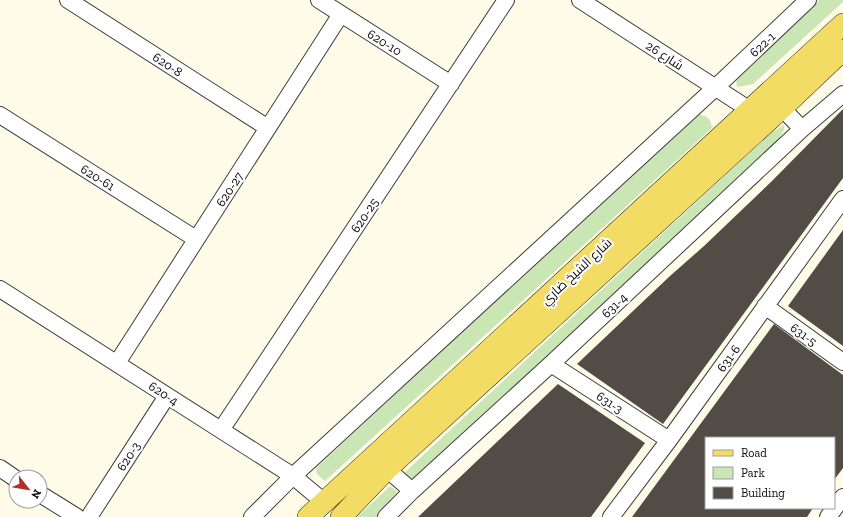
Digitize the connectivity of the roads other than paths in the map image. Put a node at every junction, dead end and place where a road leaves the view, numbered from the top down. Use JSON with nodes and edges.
{"nodes":[{"id":1,"x":68,"y":0,"type":"edge"},
{"id":2,"x":319,"y":0,"type":"edge"},
{"id":3,"x":506,"y":0,"type":"edge"},
{"id":4,"x":580,"y":0,"type":"edge"},
{"id":5,"x":808,"y":0,"type":"edge"},
{"id":6,"x":341,"y":14,"type":"junction"},
{"id":7,"x":843,"y":24,"type":"edge"},
{"id":8,"x":843,"y":50,"type":"edge"},
{"id":9,"x":451,"y":84,"type":"junction"},
{"id":10,"x":715,"y":88,"type":"junction"},
{"id":11,"x":843,"y":94,"type":"edge"},
{"id":12,"x":782,"y":108,"type":"junction"},
{"id":13,"x":750,"y":110,"type":"junction"},
{"id":14,"x":0,"y":116,"type":"edge"},
{"id":15,"x":268,"y":128,"type":"junction"},
{"id":16,"x":802,"y":129,"type":"junction"},
{"id":17,"x":843,"y":199,"type":"edge"},
{"id":18,"x":196,"y":240,"type":"junction"},
{"id":19,"x":0,"y":289,"type":"edge"},
{"id":20,"x":765,"y":306,"type":"junction"},
{"id":21,"x":843,"y":362,"type":"edge"},
{"id":22,"x":117,"y":364,"type":"junction"},
{"id":23,"x":551,"y":364,"type":"junction"},
{"id":24,"x":167,"y":396,"type":"junction"},
{"id":25,"x":221,"y":430,"type":"junction"},
{"id":26,"x":669,"y":440,"type":"junction"},
{"id":27,"x":387,"y":469,"type":"junction"},
{"id":28,"x":293,"y":476,"type":"junction"},
{"id":29,"x":412,"y":491,"type":"junction"},
{"id":30,"x":843,"y":497,"type":"edge"},
{"id":31,"x":48,"y":499,"type":"edge"},
{"id":32,"x":324,"y":502,"type":"junction"},
{"id":33,"x":835,"y":508,"type":"edge"},
{"id":34,"x":77,"y":517,"type":"edge"},
{"id":35,"x":89,"y":517,"type":"edge"},
{"id":36,"x":252,"y":517,"type":"edge"},
{"id":37,"x":308,"y":517,"type":"edge"},
{"id":38,"x":341,"y":517,"type":"edge"},
{"id":39,"x":386,"y":517,"type":"edge"},
{"id":40,"x":612,"y":517,"type":"edge"}],
"edges":[{"from":1,"to":15,"type":"street","name":"620-8"},
{"from":2,"to":6,"type":"street","name":"620-10"},
{"from":3,"to":9,"type":"street","name":"620-25"},
{"from":4,"to":10,"type":"street","name":"شارع 26"},
{"from":5,"to":10,"type":"street","name":"622-1"},
{"from":6,"to":9,"type":"street","name":"620-10"},
{"from":6,"to":15,"type":"street","name":"620-27"},
{"from":7,"to":13,"type":"main road","name":"شارع الشيخ ضاري"},
{"from":8,"to":12,"type":"main road","name":"شارع الشيخ ضاري"},
{"from":9,"to":25,"type":"street","name":"620-25"},
{"from":10,"to":13,"type":"street","name":"شارع 26"},
{"from":10,"to":28,"type":"street","name":"622-1"},
{"from":11,"to":16,"type":"street","name":"631-4"},
{"from":12,"to":16,"type":"street"},
{"from":12,"to":27,"type":"main road","name":"شارع الشيخ ضاري"},
{"from":13,"to":32,"type":"main road","name":"شارع الشيخ ضاري"},
{"from":14,"to":18,"type":"street","name":"620-61"},
{"from":15,"to":18,"type":"street","name":"620-27"},
{"from":16,"to":23,"type":"street","name":"631-4"},
{"from":17,"to":20,"type":"street","name":"631-6"},
{"from":18,"to":22,"type":"street","name":"620-27"},
{"from":19,"to":22,"type":"street","name":"620-4"},
{"from":20,"to":21,"type":"street","name":"631-5"},
{"from":20,"to":26,"type":"street","name":"631-6"},
{"from":22,"to":24,"type":"street","name":"620-4"},
{"from":23,"to":26,"type":"street","name":"631-3"},
{"from":23,"to":29,"type":"street","name":"631-4"},
{"from":24,"to":25,"type":"street","name":"620-4"},
{"from":24,"to":35,"type":"street","name":"620-3"},
{"from":25,"to":28,"type":"street","name":"620-4"},
{"from":26,"to":40,"type":"street","name":"631-6"},
{"from":27,"to":29,"type":"street"},
{"from":27,"to":38,"type":"main road","name":"شارع الشيخ ضاري"},
{"from":28,"to":32,"type":"street","name":"620-4"},
{"from":28,"to":36,"type":"street","name":"622-1"},
{"from":29,"to":39,"type":"street","name":"631-4"},
{"from":30,"to":33,"type":"street"},
{"from":31,"to":34,"type":"street"},
{"from":32,"to":37,"type":"main road","name":"شارع الشيخ ضاري"}]}
